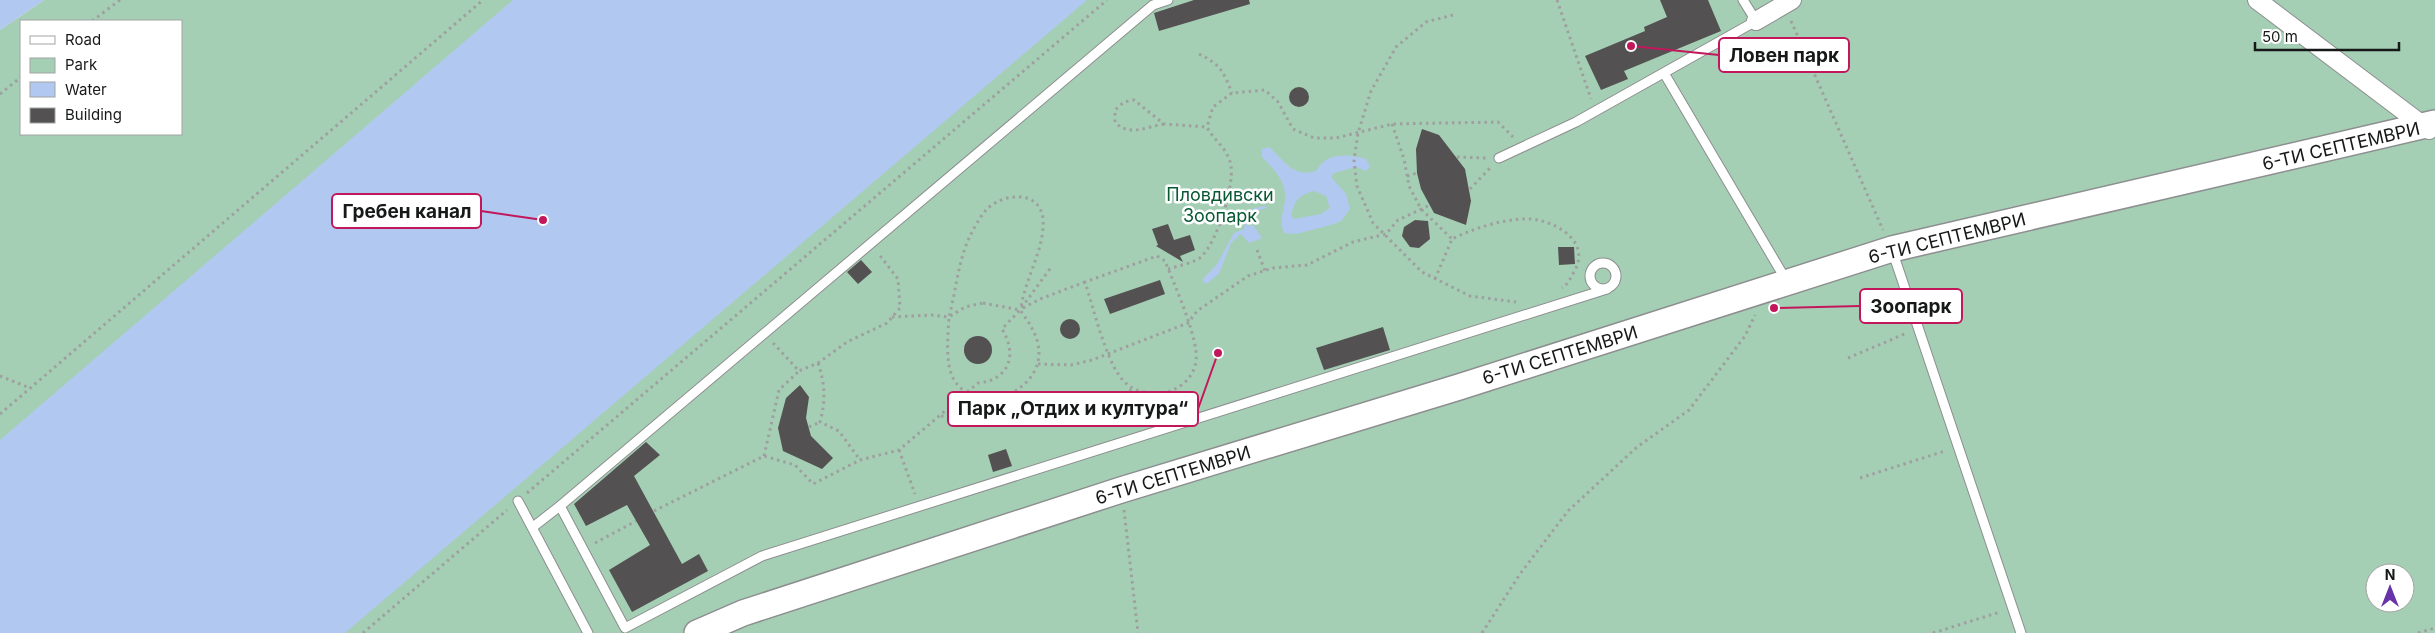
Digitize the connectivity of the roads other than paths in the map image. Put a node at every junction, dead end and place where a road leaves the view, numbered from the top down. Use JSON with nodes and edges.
{"nodes":[{"id":1,"x":1168,"y":0,"type":"edge"},
{"id":2,"x":1743,"y":0,"type":"edge"},
{"id":3,"x":2257,"y":0,"type":"edge"},
{"id":4,"x":1788,"y":2,"type":"edge"},
{"id":5,"x":1756,"y":21,"type":"junction"},
{"id":6,"x":1664,"y":72,"type":"junction"},
{"id":7,"x":2431,"y":129,"type":"edge"},
{"id":8,"x":1499,"y":158,"type":"road end"},
{"id":9,"x":1892,"y":249,"type":"junction"},
{"id":10,"x":1779,"y":285,"type":"junction"},
{"id":11,"x":1607,"y":289,"type":"dead end"},
{"id":12,"x":518,"y":501,"type":"road end"},
{"id":13,"x":560,"y":506,"type":"junction"},
{"id":14,"x":532,"y":527,"type":"junction"},
{"id":15,"x":588,"y":633,"type":"edge"},
{"id":16,"x":698,"y":633,"type":"edge"},
{"id":17,"x":2022,"y":633,"type":"edge"}],
"edges":[{"from":1,"to":13,"type":"lane"},
{"from":2,"to":5,"type":"lane"},
{"from":3,"to":7,"type":"street"},
{"from":4,"to":5,"type":"street"},
{"from":5,"to":6,"type":"lane"},
{"from":6,"to":8,"type":"lane"},
{"from":6,"to":10,"type":"lane"},
{"from":7,"to":9,"type":"street","name":"6-ТИ СЕПТЕМВРИ"},
{"from":9,"to":10,"type":"street","name":"6-ТИ СЕПТЕМВРИ"},
{"from":9,"to":17,"type":"lane"},
{"from":10,"to":16,"type":"street","name":"6-ТИ СЕПТЕМВРИ"},
{"from":11,"to":13,"type":"lane"},
{"from":12,"to":14,"type":"lane"},
{"from":13,"to":14,"type":"lane"},
{"from":14,"to":15,"type":"lane"}]}
